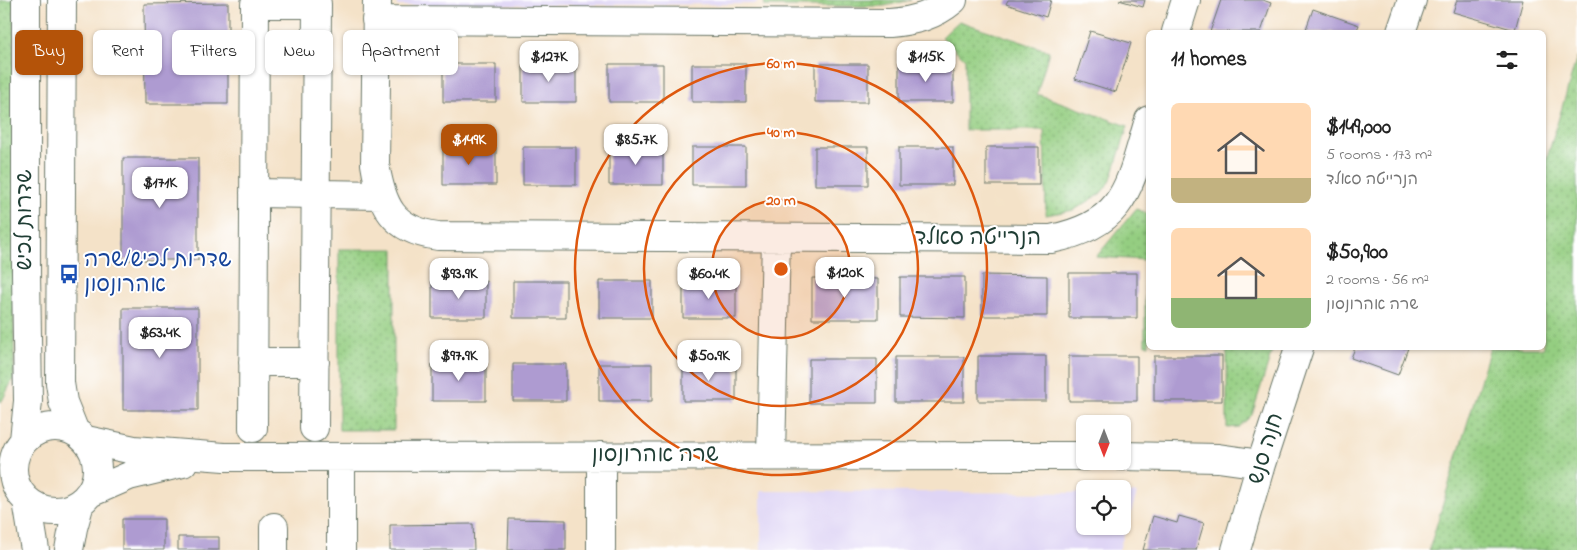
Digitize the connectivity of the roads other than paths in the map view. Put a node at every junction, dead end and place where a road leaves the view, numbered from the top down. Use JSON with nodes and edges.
{"nodes":[{"id":1,"x":26,"y":0,"type":"edge"},
{"id":2,"x":62,"y":0,"type":"edge"},
{"id":3,"x":953,"y":0,"type":"edge"},
{"id":4,"x":1186,"y":0,"type":"edge"},
{"id":5,"x":1412,"y":0,"type":"edge"},
{"id":6,"x":377,"y":10,"type":"edge"},
{"id":7,"x":1177,"y":30,"type":"edge"},
{"id":8,"x":1402,"y":30,"type":"edge"},
{"id":9,"x":1146,"y":129,"type":"edge"},
{"id":10,"x":254,"y":193,"type":"junction"},
{"id":11,"x":316,"y":194,"type":"junction"},
{"id":12,"x":382,"y":195,"type":"junction"},
{"id":13,"x":776,"y":238,"type":"junction"},
{"id":14,"x":1298,"y":350,"type":"edge"},
{"id":15,"x":253,"y":362,"type":"junction"},
{"id":16,"x":315,"y":362,"type":"junction"},
{"id":17,"x":252,"y":428,"type":"dead end"},
{"id":18,"x":314,"y":428,"type":"dead end"},
{"id":19,"x":80,"y":436,"type":"junction"},
{"id":20,"x":15,"y":444,"type":"edge"},
{"id":21,"x":224,"y":456,"type":"junction"},
{"id":22,"x":601,"y":456,"type":"junction"},
{"id":23,"x":771,"y":456,"type":"junction"},
{"id":24,"x":1076,"y":456,"type":"edge"},
{"id":25,"x":1131,"y":456,"type":"edge"},
{"id":26,"x":341,"y":457,"type":"junction"},
{"id":27,"x":1262,"y":464,"type":"junction"},
{"id":28,"x":15,"y":493,"type":"edge"},
{"id":29,"x":85,"y":498,"type":"junction"},
{"id":30,"x":35,"y":550,"type":"edge"},
{"id":31,"x":69,"y":550,"type":"edge"},
{"id":32,"x":341,"y":550,"type":"edge"},
{"id":33,"x":601,"y":550,"type":"edge"},
{"id":34,"x":1236,"y":550,"type":"edge"}],
"edges":[{"from":1,"to":20,"type":"street","name":"שדרות לכיש"},
{"from":2,"to":19,"type":"street","name":"שדרות לכיש"},
{"from":3,"to":6,"type":"street"},
{"from":4,"to":7,"type":"street"},
{"from":5,"to":8,"type":"street"},
{"from":6,"to":12,"type":"street","name":"הנרייטה סאלד"},
{"from":9,"to":13,"type":"street","name":"הנרייטה סאלד"},
{"from":10,"to":11,"type":"street"},
{"from":10,"to":11,"type":"street"},
{"from":10,"to":15,"type":"street"},
{"from":11,"to":12,"type":"street"},
{"from":11,"to":16,"type":"street"},
{"from":12,"to":13,"type":"street","name":"הנרייטה סאלד"},
{"from":13,"to":23,"type":"street"},
{"from":14,"to":27,"type":"street","name":"חנה סנש"},
{"from":15,"to":16,"type":"street"},
{"from":15,"to":17,"type":"street"},
{"from":16,"to":18,"type":"street"},
{"from":19,"to":20,"type":"street"},
{"from":19,"to":21,"type":"street","name":"שרה אהרונסון"},
{"from":19,"to":29,"type":"street"},
{"from":20,"to":28,"type":"street"},
{"from":21,"to":26,"type":"street","name":"שרה אהרונסון"},
{"from":21,"to":29,"type":"street","name":"שרה אהרונסון"},
{"from":22,"to":23,"type":"street","name":"שרה אהרונסון"},
{"from":22,"to":26,"type":"street","name":"שרה אהרונסון"},
{"from":22,"to":33,"type":"street"},
{"from":23,"to":24,"type":"street","name":"שרה אהרונסון"},
{"from":25,"to":27,"type":"street"},
{"from":26,"to":32,"type":"street"},
{"from":27,"to":34,"type":"street","name":"חנה סנש"},
{"from":28,"to":29,"type":"street"},
{"from":28,"to":30,"type":"street"},
{"from":29,"to":31,"type":"street"}]}
